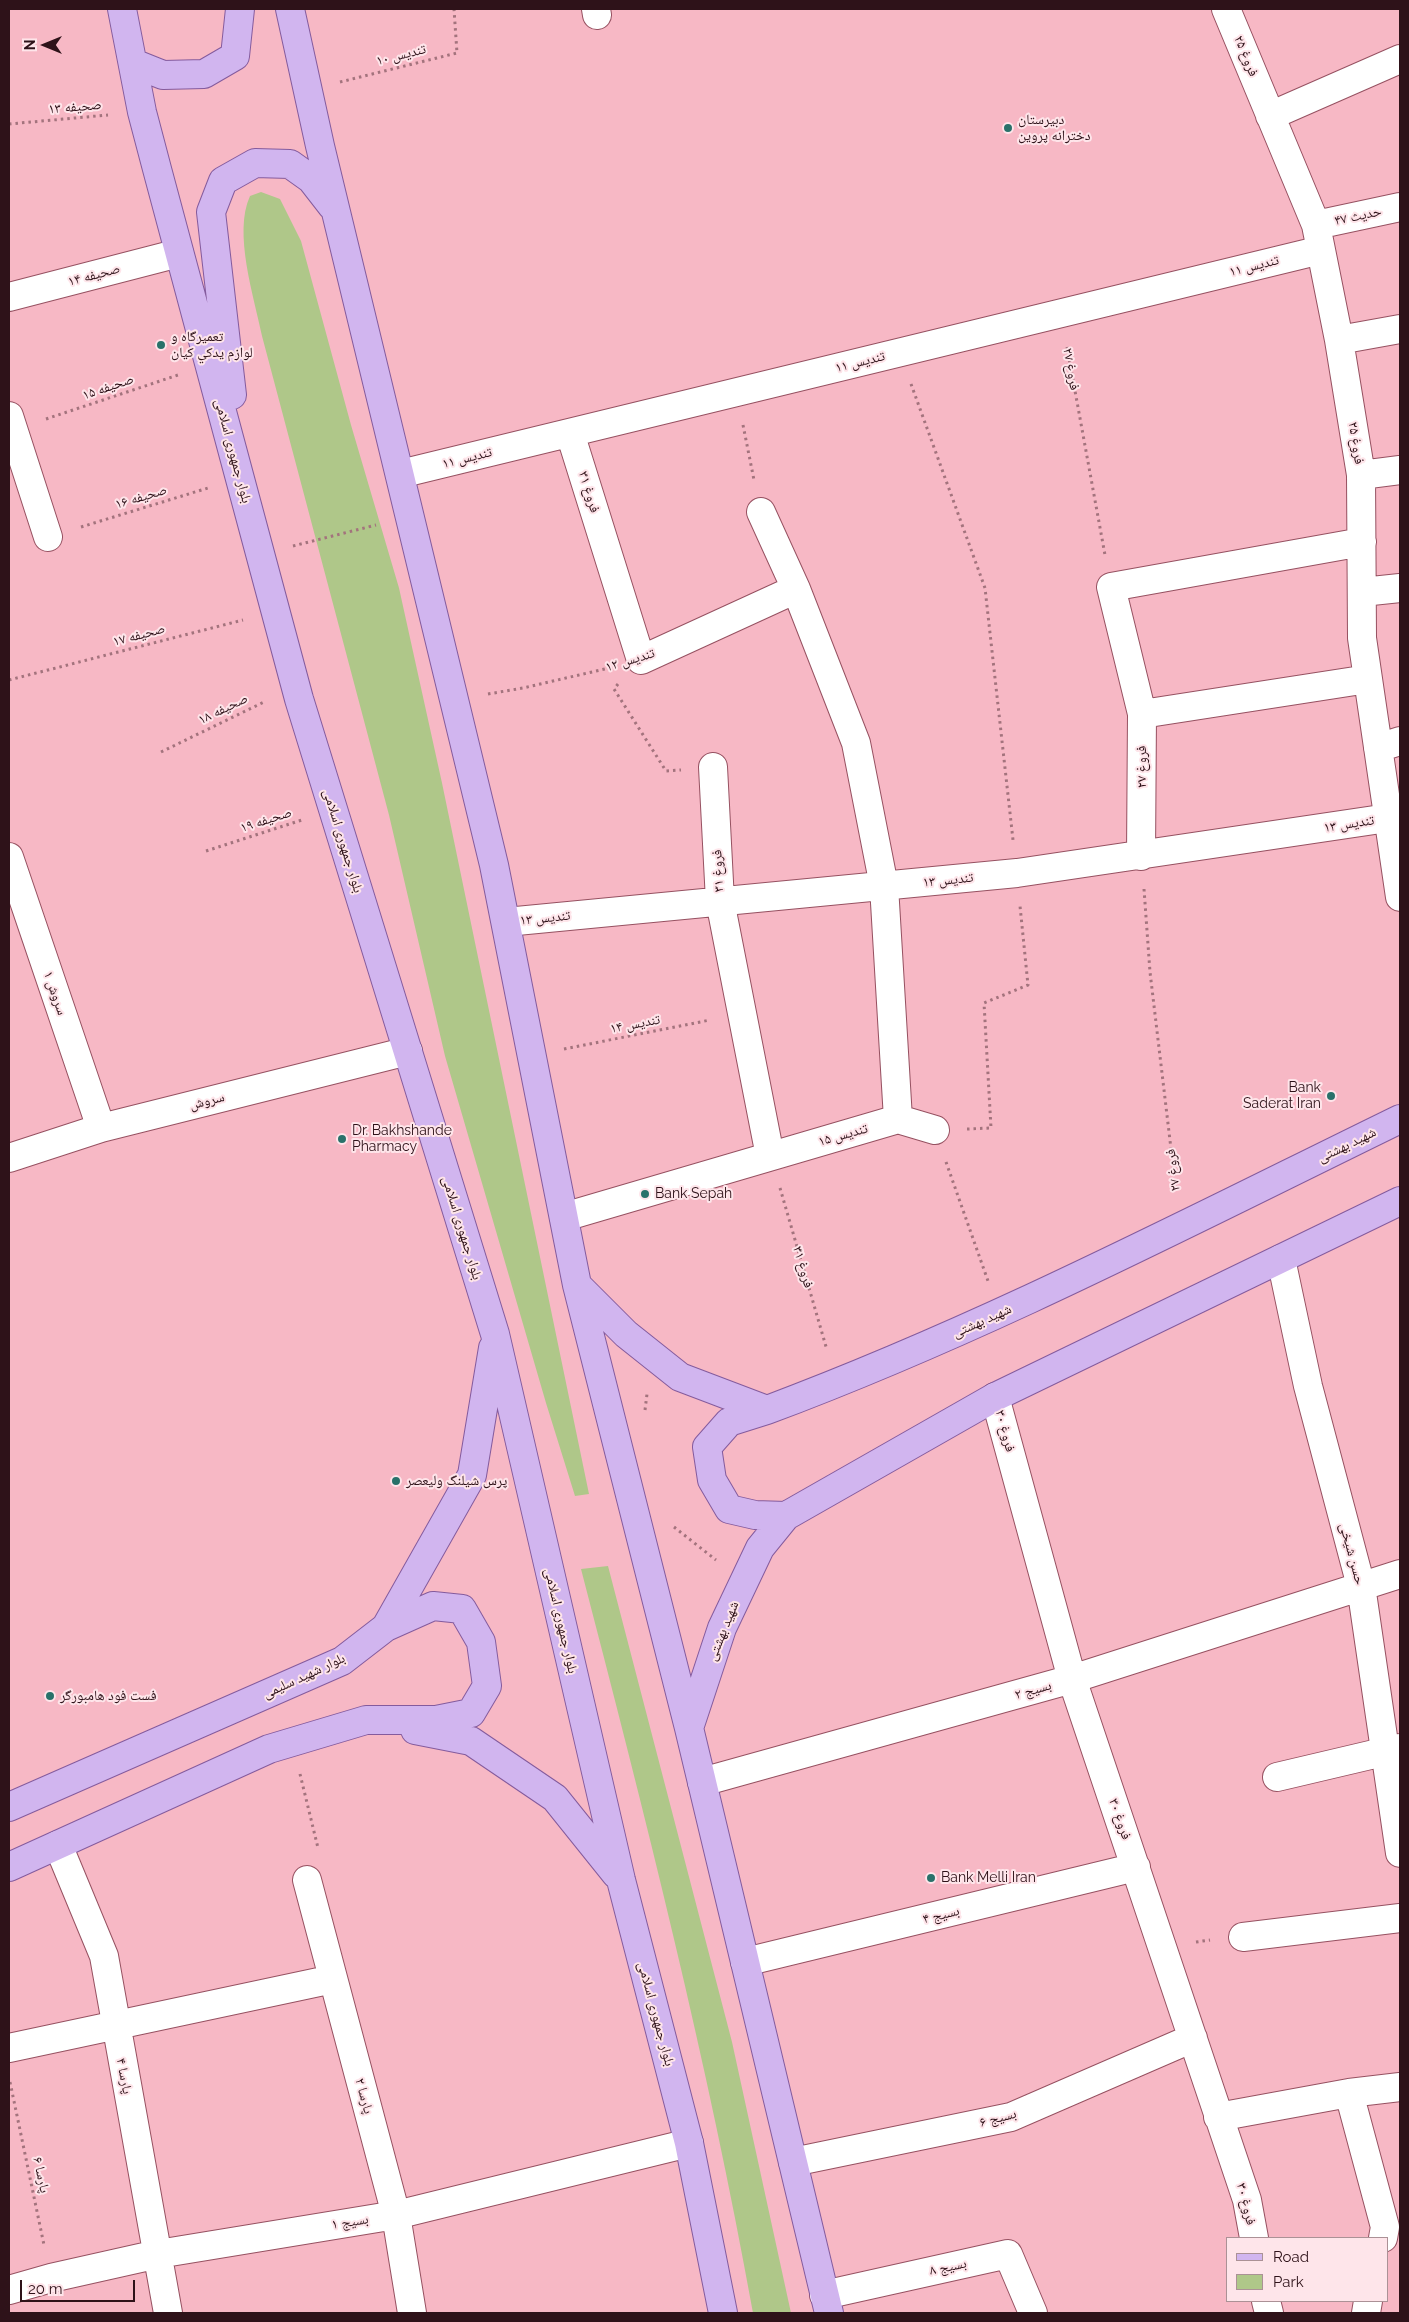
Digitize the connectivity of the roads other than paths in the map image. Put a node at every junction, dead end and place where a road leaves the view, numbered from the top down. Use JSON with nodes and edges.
{"nodes":[{"id":1,"x":122,"y":9,"type":"edge"},
{"id":2,"x":240,"y":9,"type":"edge"},
{"id":3,"x":290,"y":9,"type":"edge"},
{"id":4,"x":1226,"y":9,"type":"edge"},
{"id":5,"x":1400,"y":59,"type":"edge"},
{"id":6,"x":133,"y":63,"type":"junction"},
{"id":7,"x":1270,"y":116,"type":"junction"},
{"id":8,"x":1400,"y":207,"type":"edge"},
{"id":9,"x":336,"y":211,"type":"junction"},
{"id":10,"x":1318,"y":238,"type":"junction"},
{"id":11,"x":179,"y":253,"type":"junction"},
{"id":12,"x":9,"y":297,"type":"edge"},
{"id":13,"x":1400,"y":329,"type":"edge"},
{"id":14,"x":1339,"y":340,"type":"junction"},
{"id":15,"x":11,"y":423,"type":"edge"},
{"id":16,"x":570,"y":433,"type":"junction"},
{"id":17,"x":1400,"y":470,"type":"edge"},
{"id":18,"x":400,"y":474,"type":"junction"},
{"id":19,"x":1361,"y":475,"type":"junction"},
{"id":20,"x":242,"y":484,"type":"junction"},
{"id":21,"x":761,"y":512,"type":"road end"},
{"id":22,"x":48,"y":537,"type":"road end"},
{"id":23,"x":1362,"y":542,"type":"junction"},
{"id":24,"x":1400,"y":588,"type":"edge"},
{"id":25,"x":796,"y":589,"type":"junction"},
{"id":26,"x":1362,"y":592,"type":"junction"},
{"id":27,"x":641,"y":660,"type":"joint"},
{"id":28,"x":1368,"y":679,"type":"junction"},
{"id":29,"x":1142,"y":714,"type":"junction"},
{"id":30,"x":1389,"y":744,"type":"edge"},
{"id":31,"x":713,"y":767,"type":"road end"},
{"id":32,"x":1388,"y":818,"type":"junction"},
{"id":33,"x":1141,"y":856,"type":"junction"},
{"id":34,"x":9,"y":857,"type":"edge"},
{"id":35,"x":884,"y":886,"type":"junction"},
{"id":36,"x":1400,"y":897,"type":"edge"},
{"id":37,"x":720,"y":901,"type":"junction"},
{"id":38,"x":18,"y":914,"type":"edge"},
{"id":39,"x":506,"y":922,"type":"junction"},
{"id":40,"x":408,"y":1051,"type":"junction"},
{"id":41,"x":898,"y":1119,"type":"junction"},
{"id":42,"x":1400,"y":1119,"type":"edge"},
{"id":43,"x":101,"y":1128,"type":"junction"},
{"id":44,"x":935,"y":1130,"type":"dead end"},
{"id":45,"x":770,"y":1156,"type":"junction"},
{"id":46,"x":9,"y":1158,"type":"edge"},
{"id":47,"x":1400,"y":1201,"type":"edge"},
{"id":48,"x":564,"y":1217,"type":"junction"},
{"id":49,"x":1281,"y":1259,"type":"junction"},
{"id":50,"x":577,"y":1285,"type":"junction"},
{"id":51,"x":495,"y":1334,"type":"junction"},
{"id":52,"x":995,"y":1397,"type":"junction"},
{"id":53,"x":767,"y":1410,"type":"junction"},
{"id":54,"x":786,"y":1516,"type":"junction"},
{"id":55,"x":1400,"y":1574,"type":"edge"},
{"id":56,"x":1361,"y":1586,"type":"junction"},
{"id":57,"x":386,"y":1627,"type":"junction"},
{"id":58,"x":1072,"y":1679,"type":"junction"},
{"id":59,"x":366,"y":1720,"type":"junction"},
{"id":60,"x":689,"y":1728,"type":"junction"},
{"id":61,"x":1392,"y":1750,"type":"edge"},
{"id":62,"x":1277,"y":1777,"type":"dead end"},
{"id":63,"x":702,"y":1782,"type":"junction"},
{"id":64,"x":9,"y":1806,"type":"edge"},
{"id":65,"x":58,"y":1845,"type":"junction"},
{"id":66,"x":1400,"y":1853,"type":"edge"},
{"id":67,"x":9,"y":1867,"type":"edge"},
{"id":68,"x":1136,"y":1867,"type":"junction"},
{"id":69,"x":307,"y":1880,"type":"road end"},
{"id":70,"x":620,"y":1880,"type":"junction"},
{"id":71,"x":1400,"y":1918,"type":"edge"},
{"id":72,"x":1243,"y":1937,"type":"road end"},
{"id":73,"x":745,"y":1962,"type":"junction"},
{"id":74,"x":334,"y":1979,"type":"junction"},
{"id":75,"x":115,"y":2025,"type":"junction"},
{"id":76,"x":1193,"y":2038,"type":"junction"},
{"id":77,"x":9,"y":2048,"type":"edge"},
{"id":78,"x":1400,"y":2087,"type":"edge"},
{"id":79,"x":1349,"y":2093,"type":"junction"},
{"id":80,"x":1218,"y":2117,"type":"junction"},
{"id":81,"x":689,"y":2143,"type":"junction"},
{"id":82,"x":793,"y":2162,"type":"junction"},
{"id":83,"x":396,"y":2215,"type":"junction"},
{"id":84,"x":1389,"y":2232,"type":"edge"},
{"id":85,"x":1254,"y":2237,"type":"edge"},
{"id":86,"x":158,"y":2254,"type":"junction"},
{"id":87,"x":9,"y":2290,"type":"edge"},
{"id":88,"x":827,"y":2304,"type":"edge"},
{"id":89,"x":168,"y":2313,"type":"edge"},
{"id":90,"x":412,"y":2313,"type":"edge"},
{"id":91,"x":723,"y":2313,"type":"edge"},
{"id":92,"x":1033,"y":2313,"type":"edge"}],
"edges":[{"from":1,"to":6,"type":"main road","name":"بلوار جمهوری اسلامی"},
{"from":2,"to":6,"type":"main road"},
{"from":3,"to":9,"type":"main road"},
{"from":4,"to":7,"type":"street","name":"فروغ ۲۵"},
{"from":5,"to":7,"type":"street"},
{"from":6,"to":11,"type":"main road","name":"بلوار جمهوری اسلامی"},
{"from":7,"to":10,"type":"street","name":"فروغ ۲۵"},
{"from":8,"to":10,"type":"street","name":"حدیث ۴۷"},
{"from":9,"to":18,"type":"main road"},
{"from":9,"to":20,"type":"main road"},
{"from":10,"to":14,"type":"street","name":"فروغ ۲۵"},
{"from":10,"to":16,"type":"street","name":"تندیس ۱۱"},
{"from":11,"to":12,"type":"street","name":"صحیفه ۱۴"},
{"from":11,"to":20,"type":"main road","name":"بلوار جمهوری اسلامی"},
{"from":13,"to":14,"type":"street"},
{"from":14,"to":19,"type":"street","name":"فروغ ۲۵"},
{"from":15,"to":22,"type":"street"},
{"from":16,"to":18,"type":"street","name":"تندیس ۱۱"},
{"from":16,"to":27,"type":"street","name":"فروغ ۳۱"},
{"from":17,"to":19,"type":"street"},
{"from":18,"to":39,"type":"main road"},
{"from":19,"to":23,"type":"street","name":"فروغ ۲۵"},
{"from":20,"to":40,"type":"main road","name":"بلوار جمهوری اسلامی"},
{"from":21,"to":25,"type":"street"},
{"from":23,"to":26,"type":"street","name":"فروغ ۲۵"},
{"from":23,"to":29,"type":"street","name":"فروغ ۲۷"},
{"from":24,"to":26,"type":"street"},
{"from":25,"to":27,"type":"street","name":"تندیس ۱۲"},
{"from":25,"to":35,"type":"street"},
{"from":26,"to":28,"type":"street","name":"فروغ ۲۵"},
{"from":28,"to":29,"type":"street"},
{"from":28,"to":30,"type":"street","name":"فروغ ۲۵"},
{"from":29,"to":33,"type":"street","name":"فروغ ۲۷"},
{"from":30,"to":32,"type":"street","name":"فروغ ۲۵"},
{"from":31,"to":37,"type":"street","name":"فروغ ۳۱"},
{"from":32,"to":33,"type":"street","name":"تندیس ۱۳"},
{"from":32,"to":36,"type":"street","name":"فروغ ۲۵"},
{"from":33,"to":35,"type":"street","name":"تندیس ۱۳"},
{"from":34,"to":38,"type":"street","name":"سروش ۱"},
{"from":35,"to":37,"type":"street","name":"تندیس ۱۳"},
{"from":35,"to":41,"type":"street"},
{"from":37,"to":39,"type":"street","name":"تندیس ۱۳"},
{"from":37,"to":45,"type":"street","name":"فروغ ۳۱"},
{"from":38,"to":43,"type":"street","name":"سروش ۱"},
{"from":39,"to":48,"type":"main road"},
{"from":40,"to":43,"type":"street","name":"سروش"},
{"from":40,"to":51,"type":"main road","name":"بلوار جمهوری اسلامی"},
{"from":41,"to":44,"type":"street"},
{"from":41,"to":45,"type":"street","name":"تندیس ۱۵"},
{"from":42,"to":53,"type":"main road","name":"شهید بهشتی"},
{"from":43,"to":46,"type":"street","name":"سروش"},
{"from":45,"to":48,"type":"street","name":"تندیس ۱۵"},
{"from":47,"to":49,"type":"main road","name":"شهید بهشتی"},
{"from":48,"to":50,"type":"main road"},
{"from":49,"to":52,"type":"main road","name":"شهید بهشتی"},
{"from":49,"to":56,"type":"street","name":"حسن شیخی"},
{"from":50,"to":53,"type":"main road"},
{"from":50,"to":60,"type":"main road"},
{"from":51,"to":57,"type":"main road","name":"بلوار شهید سلیمی"},
{"from":51,"to":70,"type":"main road","name":"بلوار جمهوری اسلامی"},
{"from":52,"to":54,"type":"main road","name":"شهید بهشتی"},
{"from":52,"to":58,"type":"street","name":"فروغ ۳۰"},
{"from":53,"to":54,"type":"main road","name":"شهید بهشتی"},
{"from":54,"to":60,"type":"main road","name":"شهید بهشتی"},
{"from":55,"to":56,"type":"street","name":"بسیج ۲"},
{"from":56,"to":58,"type":"street","name":"بسیج ۲"},
{"from":56,"to":61,"type":"street","name":"حسن شیخی"},
{"from":57,"to":59,"type":"main road"},
{"from":57,"to":64,"type":"main road","name":"بلوار شهید سلیمی"},
{"from":58,"to":63,"type":"street","name":"بسیج ۲"},
{"from":58,"to":68,"type":"street","name":"فروغ ۳۰"},
{"from":59,"to":65,"type":"main road"},
{"from":59,"to":70,"type":"main road"},
{"from":60,"to":63,"type":"main road"},
{"from":61,"to":62,"type":"street"},
{"from":61,"to":66,"type":"street","name":"حسن شیخی"},
{"from":63,"to":73,"type":"main road"},
{"from":65,"to":67,"type":"main road"},
{"from":65,"to":75,"type":"street","name":"پارسا ۴"},
{"from":68,"to":73,"type":"street","name":"بسیج ۴"},
{"from":68,"to":76,"type":"street","name":"فروغ ۳۰"},
{"from":69,"to":74,"type":"street","name":"پارسا ۲"},
{"from":70,"to":81,"type":"main road","name":"بلوار جمهوری اسلامی"},
{"from":71,"to":72,"type":"street"},
{"from":73,"to":82,"type":"main road"},
{"from":74,"to":75,"type":"street"},
{"from":74,"to":83,"type":"street","name":"پارسا ۲"},
{"from":75,"to":77,"type":"street"},
{"from":75,"to":86,"type":"street","name":"پارسا ۴"},
{"from":76,"to":80,"type":"street","name":"فروغ ۳۰"},
{"from":76,"to":82,"type":"street","name":"بسیج ۶"},
{"from":78,"to":79,"type":"street"},
{"from":79,"to":80,"type":"street"},
{"from":79,"to":84,"type":"street"},
{"from":80,"to":85,"type":"street","name":"فروغ ۳۰"},
{"from":81,"to":83,"type":"street","name":"بسیج ۱"},
{"from":81,"to":91,"type":"main road","name":"بلوار جمهوری اسلامی"},
{"from":82,"to":88,"type":"main road"},
{"from":83,"to":86,"type":"street","name":"بسیج ۱"},
{"from":83,"to":90,"type":"street","name":"پارسا ۲"},
{"from":86,"to":87,"type":"street","name":"بسیج ۱"},
{"from":86,"to":89,"type":"street","name":"پارسا ۴"},
{"from":88,"to":92,"type":"street","name":"بسیج ۸"}]}
